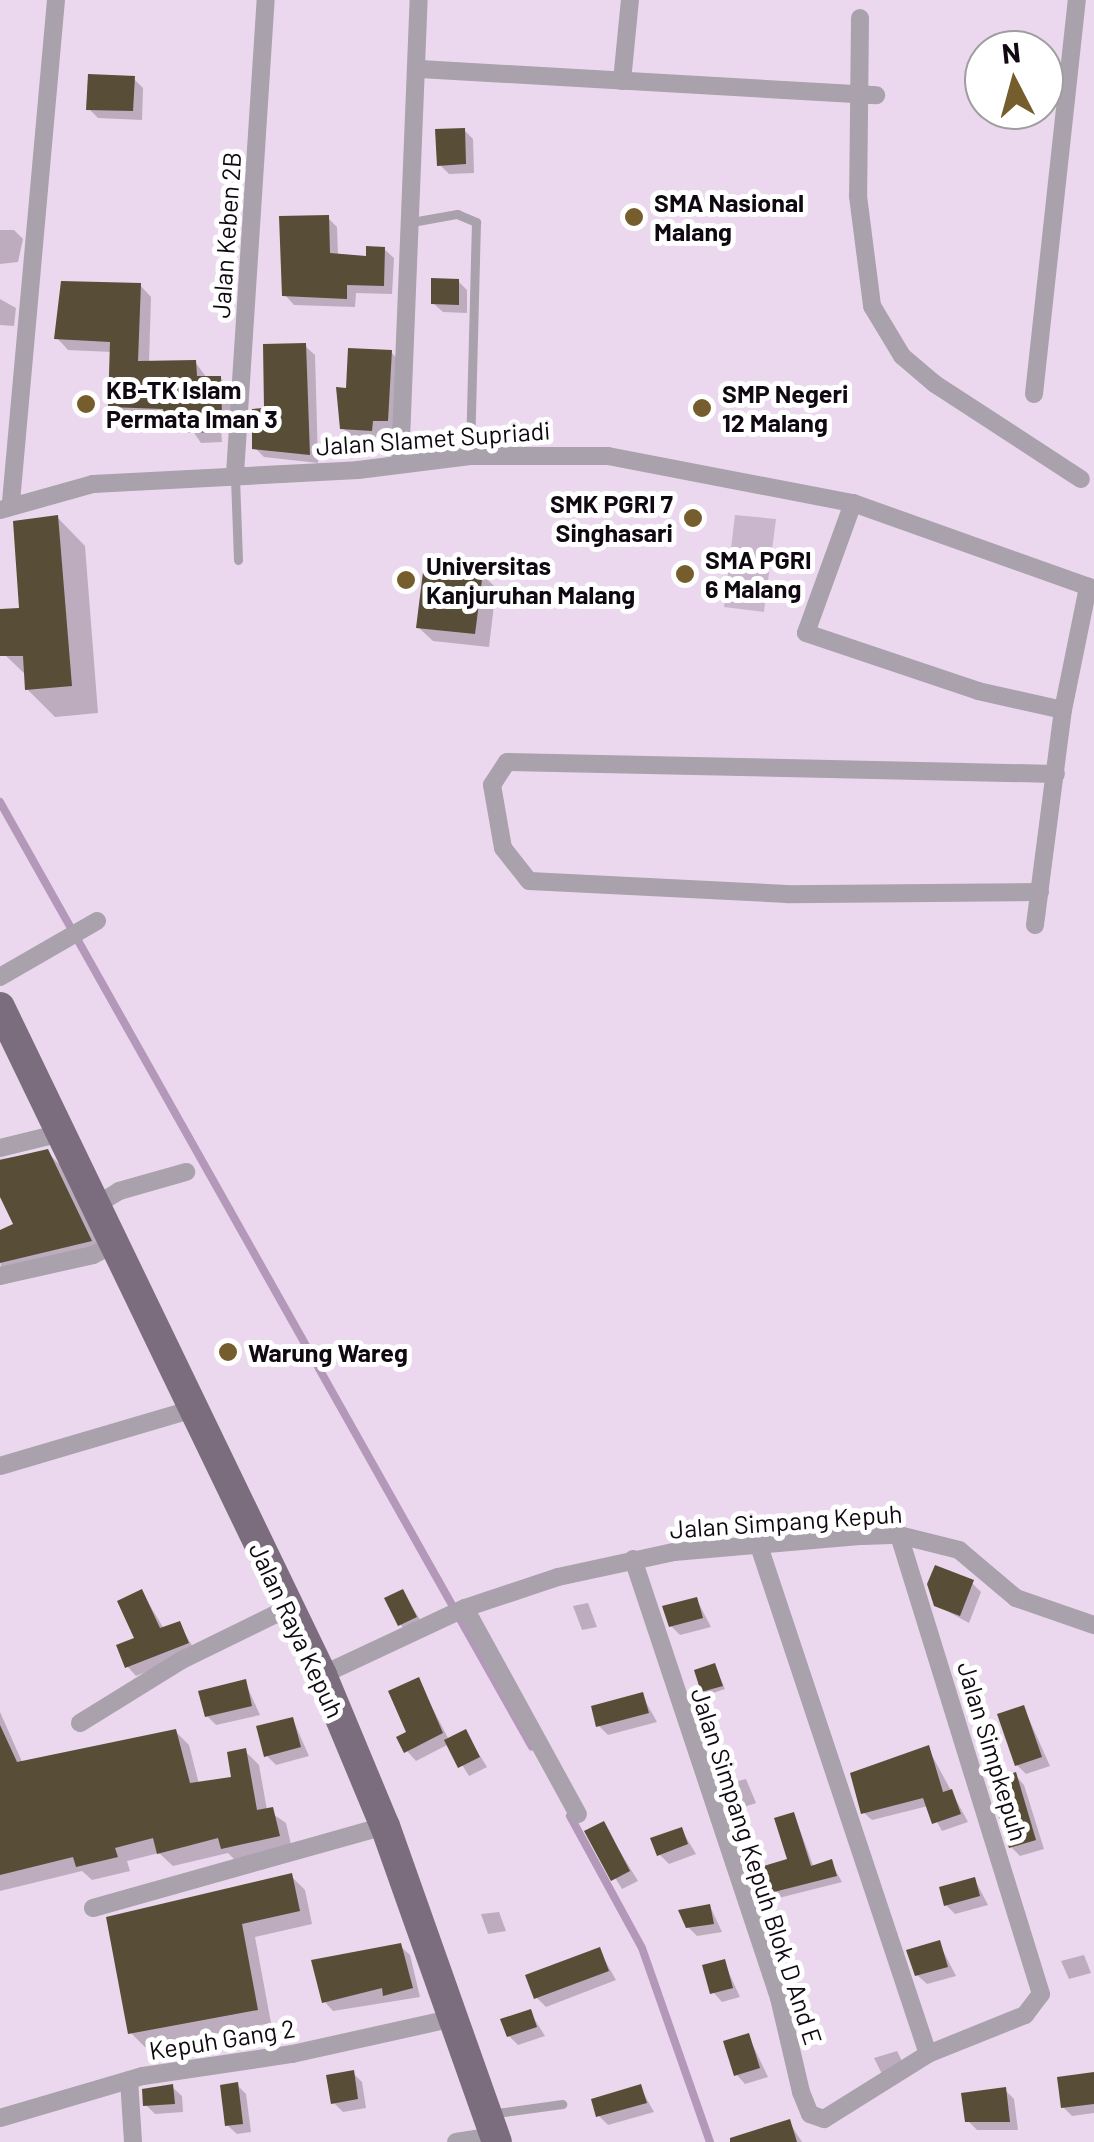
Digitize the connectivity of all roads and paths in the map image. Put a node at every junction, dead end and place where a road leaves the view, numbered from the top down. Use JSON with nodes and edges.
{"nodes":[{"id":1,"x":56,"y":0,"type":"edge"},
{"id":2,"x":266,"y":0,"type":"edge"},
{"id":3,"x":418,"y":0,"type":"edge"},
{"id":4,"x":630,"y":0,"type":"edge"},
{"id":5,"x":1077,"y":0,"type":"edge"},
{"id":6,"x":860,"y":18,"type":"dead end"},
{"id":7,"x":420,"y":69,"type":"junction"},
{"id":8,"x":622,"y":81,"type":"junction"},
{"id":9,"x":856,"y":93,"type":"junction"},
{"id":10,"x":876,"y":95,"type":"dead end"},
{"id":11,"x":412,"y":222,"type":"junction"},
{"id":12,"x":1034,"y":394,"type":"dead end"},
{"id":13,"x":470,"y":456,"type":"junction"},
{"id":14,"x":400,"y":464,"type":"junction"},
{"id":15,"x":235,"y":474,"type":"junction"},
{"id":16,"x":1081,"y":479,"type":"dead end"},
{"id":17,"x":853,"y":503,"type":"junction"},
{"id":18,"x":6,"y":506,"type":"edge"},
{"id":19,"x":238,"y":560,"type":"dead end"},
{"id":20,"x":1091,"y":588,"type":"edge"},
{"id":21,"x":1062,"y":710,"type":"junction"},
{"id":22,"x":1056,"y":774,"type":"junction"},
{"id":23,"x":1040,"y":892,"type":"junction"},
{"id":24,"x":97,"y":921,"type":"dead end"},
{"id":25,"x":1036,"y":924,"type":"dead end"},
{"id":26,"x":0,"y":977,"type":"edge"},
{"id":27,"x":0,"y":1007,"type":"edge"},
{"id":28,"x":61,"y":1133,"type":"junction"},
{"id":29,"x":0,"y":1148,"type":"edge"},
{"id":30,"x":186,"y":1172,"type":"dead end"},
{"id":31,"x":96,"y":1205,"type":"junction"},
{"id":32,"x":115,"y":1244,"type":"junction"},
{"id":33,"x":0,"y":1276,"type":"edge"},
{"id":34,"x":194,"y":1409,"type":"junction"},
{"id":35,"x":0,"y":1466,"type":"edge"},
{"id":36,"x":900,"y":1534,"type":"junction"},
{"id":37,"x":759,"y":1546,"type":"junction"},
{"id":38,"x":633,"y":1560,"type":"junction"},
{"id":39,"x":288,"y":1608,"type":"junction"},
{"id":40,"x":463,"y":1609,"type":"junction"},
{"id":41,"x":1094,"y":1625,"type":"edge"},
{"id":42,"x":322,"y":1675,"type":"junction"},
{"id":43,"x":80,"y":1723,"type":"dead end"},
{"id":44,"x":578,"y":1814,"type":"dead end"},
{"id":45,"x":385,"y":1826,"type":"junction"},
{"id":46,"x":93,"y":1908,"type":"dead end"},
{"id":47,"x":454,"y":2018,"type":"junction"},
{"id":48,"x":928,"y":2054,"type":"junction"},
{"id":49,"x":129,"y":2080,"type":"junction"},
{"id":50,"x":562,"y":2104,"type":"dead end"},
{"id":51,"x":0,"y":2118,"type":"edge"},
{"id":52,"x":493,"y":2131,"type":"edge"},
{"id":53,"x":133,"y":2142,"type":"edge"},
{"id":54,"x":456,"y":2142,"type":"edge"}],
"edges":[{"from":1,"to":18,"type":"street"},
{"from":2,"to":15,"type":"street","name":"Jalan Keben 2B"},
{"from":3,"to":7,"type":"street"},
{"from":4,"to":8,"type":"street"},
{"from":5,"to":12,"type":"street"},
{"from":6,"to":9,"type":"street"},
{"from":7,"to":8,"type":"street"},
{"from":7,"to":11,"type":"street"},
{"from":8,"to":9,"type":"street"},
{"from":9,"to":10,"type":"street"},
{"from":9,"to":16,"type":"street"},
{"from":11,"to":13,"type":"lane"},
{"from":11,"to":14,"type":"street"},
{"from":13,"to":14,"type":"street","name":"Jalan Slamet Supriadi"},
{"from":13,"to":17,"type":"street","name":"Jalan Slamet Supriadi"},
{"from":14,"to":15,"type":"street","name":"Jalan Slamet Supriadi"},
{"from":15,"to":18,"type":"street","name":"Jalan Slamet Supriadi"},
{"from":15,"to":19,"type":"lane"},
{"from":17,"to":20,"type":"street","name":"Jalan Slamet Supriadi"},
{"from":17,"to":21,"type":"street"},
{"from":20,"to":21,"type":"street"},
{"from":21,"to":22,"type":"street"},
{"from":22,"to":23,"type":"street"},
{"from":22,"to":23,"type":"street"},
{"from":23,"to":25,"type":"street"},
{"from":24,"to":26,"type":"street"},
{"from":27,"to":28,"type":"main road","name":"Jalan Raya Kepuh"},
{"from":28,"to":29,"type":"street"},
{"from":28,"to":31,"type":"main road","name":"Jalan Raya Kepuh"},
{"from":30,"to":31,"type":"street"},
{"from":31,"to":32,"type":"main road","name":"Jalan Raya Kepuh"},
{"from":32,"to":33,"type":"street"},
{"from":32,"to":34,"type":"main road","name":"Jalan Raya Kepuh"},
{"from":34,"to":35,"type":"street"},
{"from":34,"to":39,"type":"main road","name":"Jalan Raya Kepuh"},
{"from":36,"to":37,"type":"street","name":"Jalan Simpang Kepuh"},
{"from":36,"to":41,"type":"street","name":"Jalan Simpang Kepuh"},
{"from":36,"to":48,"type":"street","name":"Jalan Simpkepuh"},
{"from":37,"to":38,"type":"street","name":"Jalan Simpang Kepuh"},
{"from":37,"to":48,"type":"street"},
{"from":38,"to":40,"type":"street","name":"Jalan Simpang Kepuh"},
{"from":38,"to":48,"type":"street","name":"Jalan Simpang Kepuh Blok D And E"},
{"from":39,"to":42,"type":"main road","name":"Jalan Raya Kepuh"},
{"from":39,"to":43,"type":"street"},
{"from":40,"to":42,"type":"street","name":"Jalan Simpang Kepuh"},
{"from":40,"to":44,"type":"street"},
{"from":42,"to":45,"type":"main road","name":"Jalan Raya Kepuh"},
{"from":45,"to":46,"type":"street"},
{"from":45,"to":47,"type":"main road","name":"Jalan Raya Kepuh"},
{"from":47,"to":49,"type":"street","name":"Kepuh Gang 2"},
{"from":47,"to":52,"type":"main road","name":"Jalan Raya Kepuh"},
{"from":49,"to":51,"type":"street","name":"Kepuh Gang 2"},
{"from":49,"to":53,"type":"street"},
{"from":50,"to":52,"type":"lane"},
{"from":52,"to":54,"type":"street"}]}
